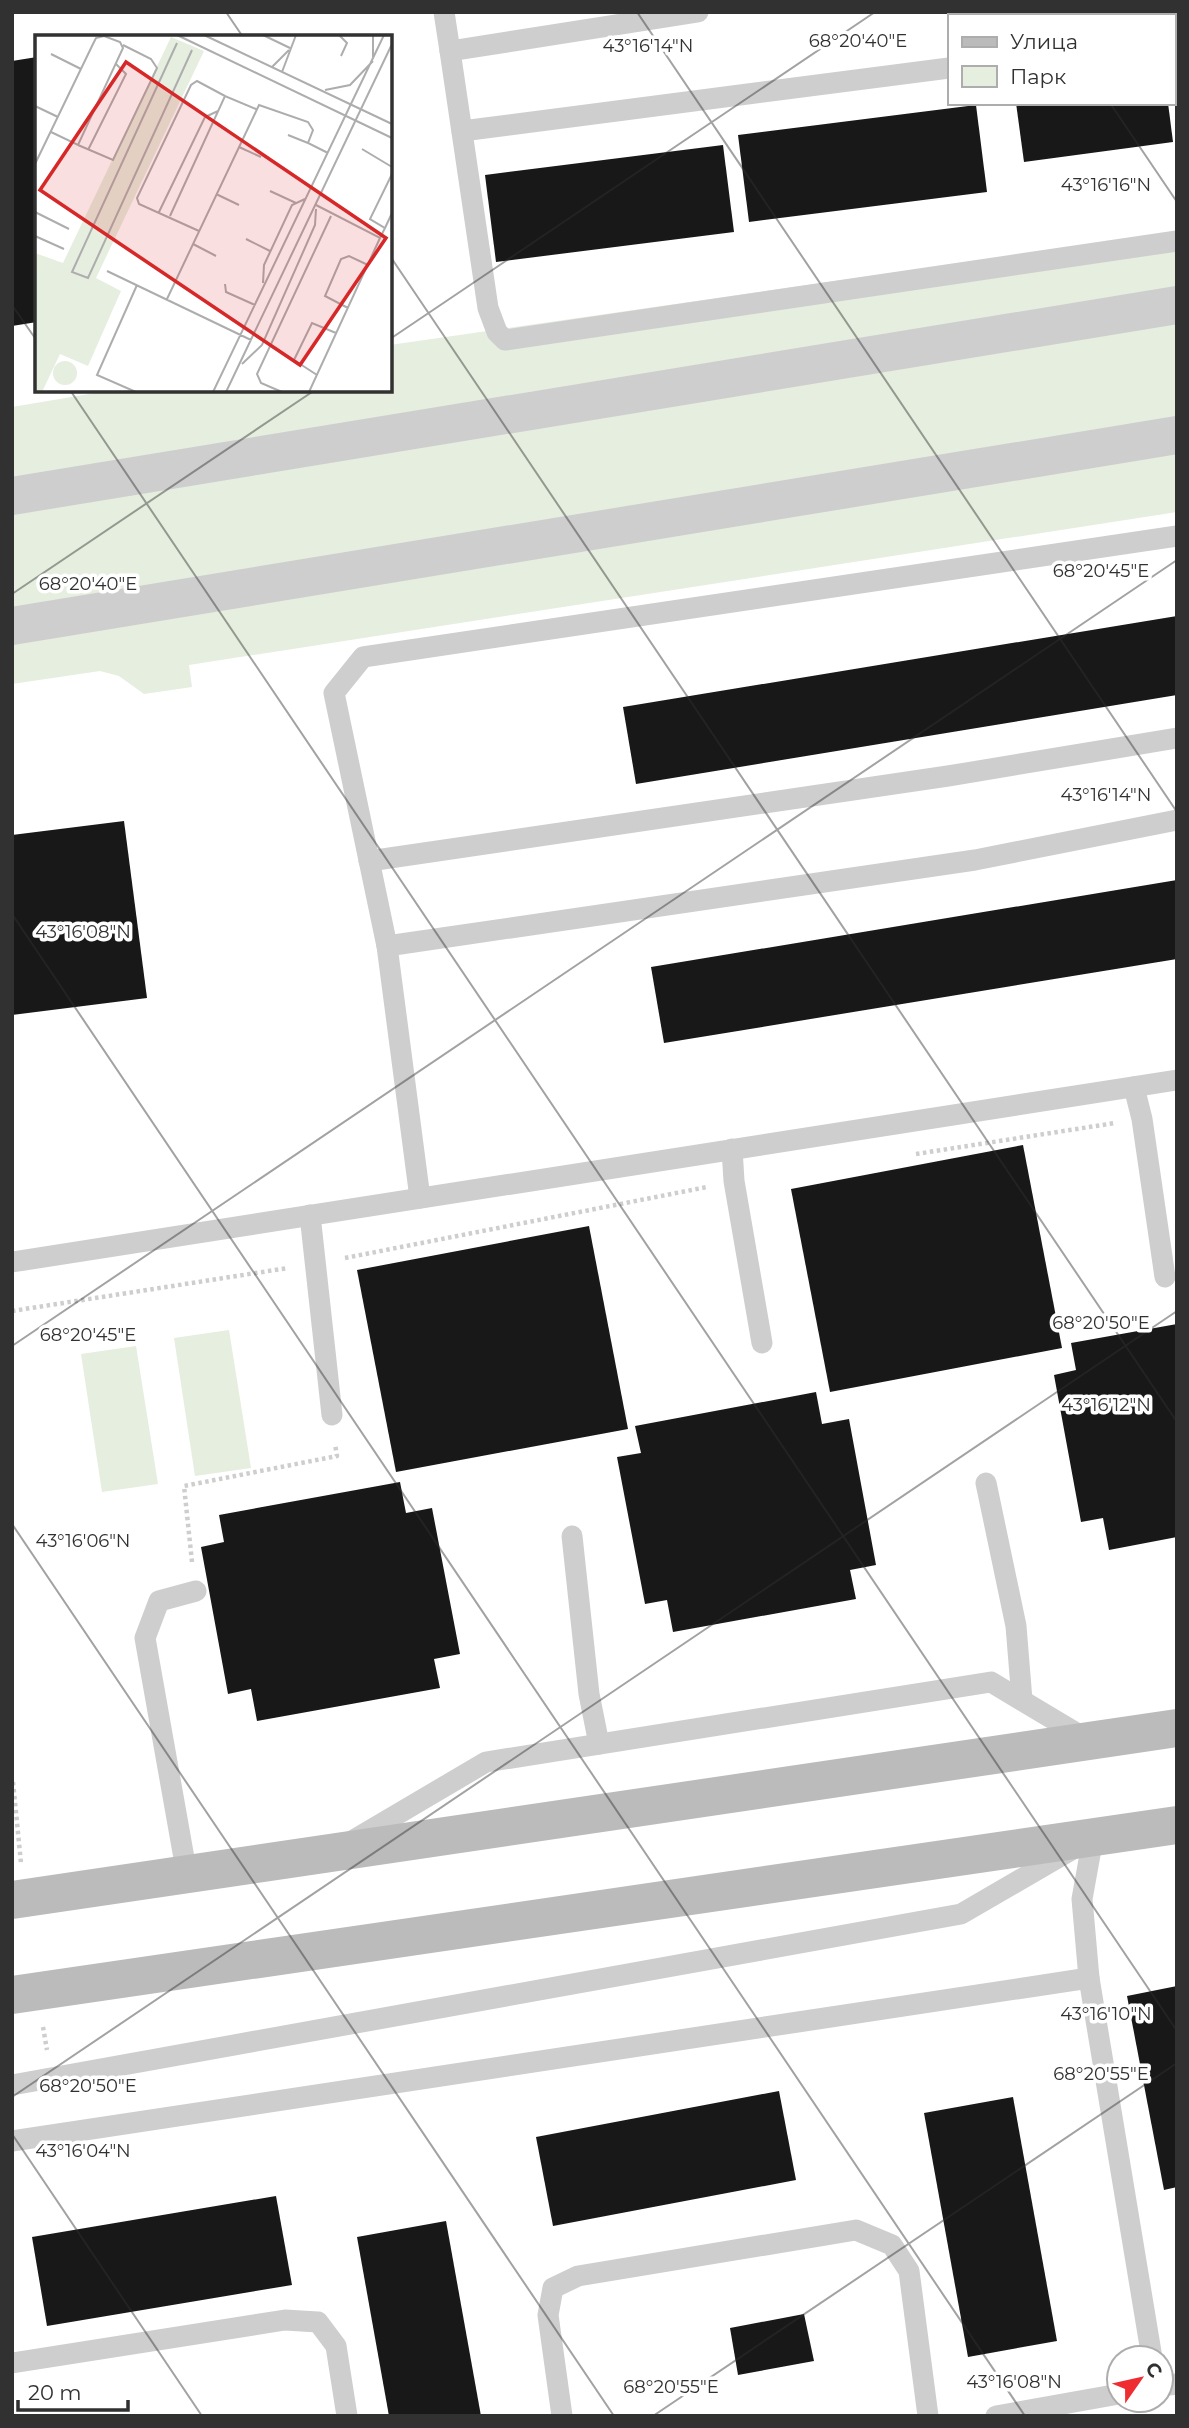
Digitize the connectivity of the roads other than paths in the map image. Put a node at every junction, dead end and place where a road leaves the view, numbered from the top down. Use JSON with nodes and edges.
{"nodes":[{"id":1,"x":444,"y":12,"type":"edge"},
{"id":2,"x":698,"y":12,"type":"edge"},
{"id":3,"x":450,"y":51,"type":"junction"},
{"id":4,"x":948,"y":68,"type":"edge"},
{"id":5,"x":462,"y":131,"type":"junction"},
{"id":6,"x":1177,"y":241,"type":"edge"},
{"id":7,"x":1177,"y":305,"type":"edge"},
{"id":8,"x":1177,"y":435,"type":"edge"},
{"id":9,"x":12,"y":496,"type":"edge"},
{"id":10,"x":1177,"y":536,"type":"edge"},
{"id":11,"x":12,"y":626,"type":"edge"},
{"id":12,"x":1177,"y":738,"type":"edge"},
{"id":13,"x":1177,"y":820,"type":"edge"},
{"id":14,"x":369,"y":861,"type":"junction"},
{"id":15,"x":387,"y":946,"type":"junction"},
{"id":16,"x":1177,"y":1080,"type":"edge"},
{"id":17,"x":1135,"y":1087,"type":"junction"},
{"id":18,"x":732,"y":1149,"type":"junction"},
{"id":19,"x":420,"y":1198,"type":"junction"},
{"id":20,"x":310,"y":1215,"type":"junction"},
{"id":21,"x":12,"y":1262,"type":"edge"},
{"id":22,"x":1165,"y":1277,"type":"dead end"},
{"id":23,"x":762,"y":1343,"type":"dead end"},
{"id":24,"x":332,"y":1415,"type":"road end"},
{"id":25,"x":986,"y":1483,"type":"dead end"},
{"id":26,"x":572,"y":1536,"type":"dead end"},
{"id":27,"x":196,"y":1591,"type":"road end"},
{"id":28,"x":1022,"y":1700,"type":"junction"},
{"id":29,"x":1177,"y":1728,"type":"edge"},
{"id":30,"x":1090,"y":1741,"type":"junction"},
{"id":31,"x":599,"y":1744,"type":"junction"},
{"id":32,"x":1177,"y":1825,"type":"edge"},
{"id":33,"x":1093,"y":1838,"type":"junction"},
{"id":34,"x":331,"y":1853,"type":"junction"},
{"id":35,"x":187,"y":1875,"type":"junction"},
{"id":36,"x":18,"y":1899,"type":"edge"},
{"id":37,"x":1089,"y":1978,"type":"junction"},
{"id":38,"x":24,"y":1994,"type":"edge"},
{"id":39,"x":12,"y":2085,"type":"edge"},
{"id":40,"x":14,"y":2139,"type":"edge"},
{"id":41,"x":1150,"y":2344,"type":"edge"},
{"id":42,"x":12,"y":2363,"type":"edge"},
{"id":43,"x":1105,"y":2397,"type":"edge"},
{"id":44,"x":347,"y":2416,"type":"edge"},
{"id":45,"x":562,"y":2416,"type":"edge"},
{"id":46,"x":929,"y":2416,"type":"edge"},
{"id":47,"x":996,"y":2416,"type":"edge"}],
"edges":[{"from":1,"to":3,"type":"lane"},
{"from":2,"to":3,"type":"lane"},
{"from":3,"to":5,"type":"lane"},
{"from":4,"to":5,"type":"lane"},
{"from":5,"to":6,"type":"lane"},
{"from":7,"to":9,"type":"street"},
{"from":8,"to":11,"type":"street"},
{"from":10,"to":14,"type":"lane"},
{"from":12,"to":14,"type":"lane"},
{"from":13,"to":15,"type":"lane"},
{"from":14,"to":15,"type":"lane"},
{"from":15,"to":19,"type":"lane"},
{"from":16,"to":17,"type":"lane"},
{"from":17,"to":18,"type":"lane"},
{"from":17,"to":22,"type":"lane"},
{"from":18,"to":19,"type":"lane"},
{"from":18,"to":23,"type":"lane"},
{"from":19,"to":20,"type":"lane"},
{"from":20,"to":21,"type":"lane"},
{"from":20,"to":24,"type":"lane"},
{"from":25,"to":28,"type":"lane"},
{"from":26,"to":31,"type":"lane"},
{"from":27,"to":35,"type":"lane"},
{"from":28,"to":30,"type":"lane"},
{"from":28,"to":31,"type":"lane"},
{"from":29,"to":30,"type":"street"},
{"from":30,"to":34,"type":"street"},
{"from":31,"to":34,"type":"lane"},
{"from":32,"to":33,"type":"street"},
{"from":33,"to":37,"type":"lane"},
{"from":33,"to":38,"type":"street"},
{"from":33,"to":39,"type":"lane"},
{"from":34,"to":35,"type":"street"},
{"from":35,"to":36,"type":"street"},
{"from":37,"to":40,"type":"lane"},
{"from":37,"to":41,"type":"lane"},
{"from":42,"to":44,"type":"lane"},
{"from":43,"to":47,"type":"lane"},
{"from":45,"to":46,"type":"lane"}]}
